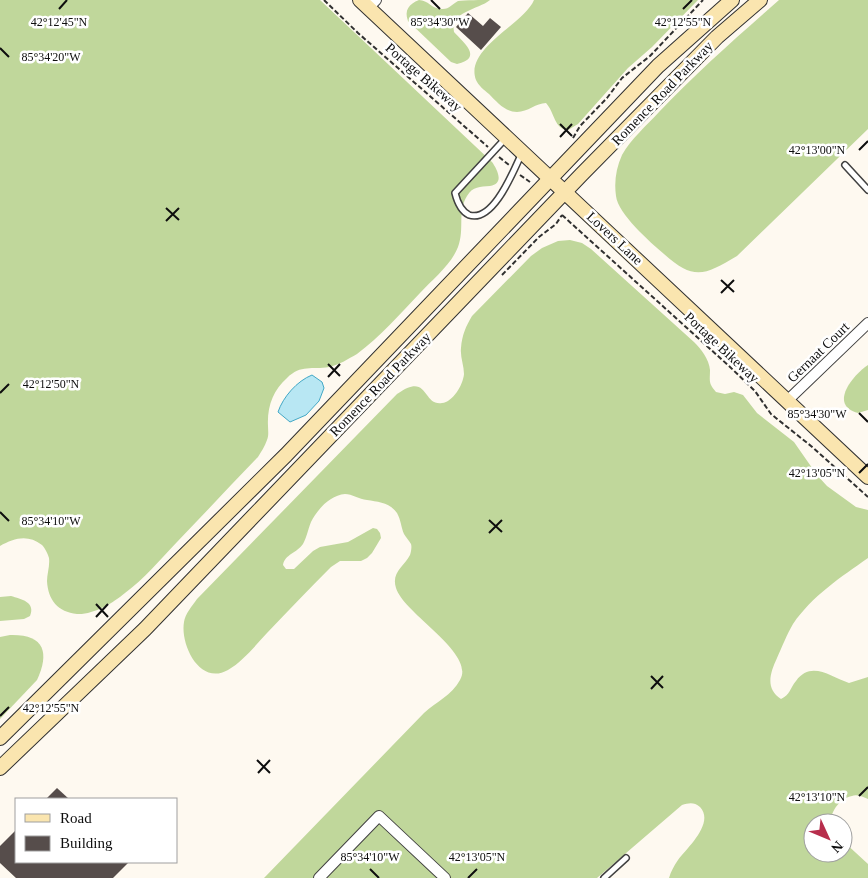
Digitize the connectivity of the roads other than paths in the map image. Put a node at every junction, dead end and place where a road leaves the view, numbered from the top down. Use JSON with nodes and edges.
{"nodes":[{"id":1,"x":732,"y":0,"type":"edge"},
{"id":2,"x":760,"y":0,"type":"edge"},
{"id":3,"x":368,"y":3,"type":"edge"},
{"id":4,"x":507,"y":137,"type":"junction"},
{"id":5,"x":523,"y":152,"type":"junction"},
{"id":6,"x":845,"y":165,"type":"dead end"},
{"id":7,"x":550,"y":178,"type":"junction"},
{"id":8,"x":868,"y":190,"type":"edge"},
{"id":9,"x":565,"y":192,"type":"junction"},
{"id":10,"x":868,"y":323,"type":"edge"},
{"id":11,"x":788,"y":400,"type":"junction"},
{"id":12,"x":868,"y":477,"type":"edge"},
{"id":13,"x":128,"y":612,"type":"junction"},
{"id":14,"x":145,"y":629,"type":"junction"},
{"id":15,"x":0,"y":738,"type":"edge"},
{"id":16,"x":0,"y":768,"type":"edge"},
{"id":17,"x":626,"y":858,"type":"dead end"},
{"id":18,"x":319,"y":878,"type":"edge"},
{"id":19,"x":445,"y":878,"type":"edge"},
{"id":20,"x":604,"y":878,"type":"edge"}],
"edges":[{"from":1,"to":7,"type":"street","name":"Romence Road Parkway"},
{"from":2,"to":9,"type":"street","name":"Romence Road Parkway"},
{"from":3,"to":4,"type":"street","name":"Lovers Lane"},
{"from":4,"to":5,"type":"street","name":"Lovers Lane"},
{"from":4,"to":5,"type":"lane"},
{"from":5,"to":7,"type":"street","name":"Lovers Lane"},
{"from":6,"to":8,"type":"lane"},
{"from":7,"to":9,"type":"street","name":"Lovers Lane"},
{"from":7,"to":13,"type":"street","name":"Romence Road Parkway"},
{"from":9,"to":11,"type":"street","name":"Lovers Lane"},
{"from":9,"to":14,"type":"street","name":"Romence Road Parkway"},
{"from":10,"to":11,"type":"street","name":"Gernaat Court"},
{"from":11,"to":12,"type":"street","name":"Lovers Lane"},
{"from":13,"to":14,"type":"street"},
{"from":13,"to":15,"type":"street","name":"Romence Road Parkway"},
{"from":14,"to":16,"type":"street","name":"Romence Road Parkway"},
{"from":17,"to":20,"type":"lane"},
{"from":18,"to":19,"type":"street"}]}
